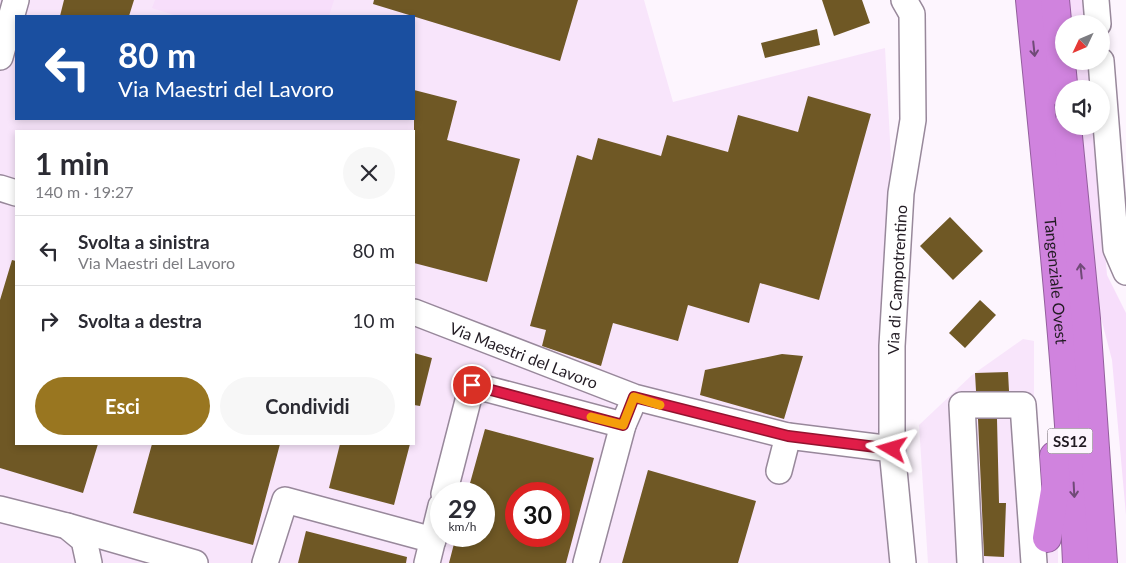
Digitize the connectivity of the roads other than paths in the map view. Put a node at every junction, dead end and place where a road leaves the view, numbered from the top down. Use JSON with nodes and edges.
{"nodes":[{"id":1,"x":16,"y":0,"type":"edge"},
{"id":2,"x":904,"y":0,"type":"edge"},
{"id":3,"x":1030,"y":0,"type":"edge"},
{"id":4,"x":1055,"y":0,"type":"edge"},
{"id":5,"x":1096,"y":0,"type":"edge"},
{"id":6,"x":1097,"y":15,"type":"edge"},
{"id":7,"x":0,"y":57,"type":"edge"},
{"id":8,"x":1102,"y":70,"type":"edge"},
{"id":9,"x":1063,"y":80,"type":"edge"},
{"id":10,"x":1067,"y":135,"type":"edge"},
{"id":11,"x":0,"y":188,"type":"edge"},
{"id":12,"x":15,"y":193,"type":"edge"},
{"id":13,"x":1126,"y":272,"type":"edge"},
{"id":14,"x":415,"y":312,"type":"edge"},
{"id":15,"x":1073,"y":319,"type":"junction"},
{"id":16,"x":634,"y":397,"type":"junction"},
{"id":17,"x":623,"y":425,"type":"junction"},
{"id":18,"x":788,"y":436,"type":"junction"},
{"id":19,"x":892,"y":449,"type":"junction"},
{"id":20,"x":779,"y":471,"type":"dead end"},
{"id":21,"x":447,"y":482,"type":"edge"},
{"id":22,"x":0,"y":509,"type":"edge"},
{"id":23,"x":67,"y":526,"type":"junction"},
{"id":24,"x":1043,"y":550,"type":"edge"},
{"id":25,"x":430,"y":551,"type":"edge"},
{"id":26,"x":88,"y":563,"type":"edge"},
{"id":27,"x":194,"y":563,"type":"edge"},
{"id":28,"x":265,"y":563,"type":"edge"},
{"id":29,"x":586,"y":563,"type":"edge"},
{"id":30,"x":902,"y":563,"type":"edge"},
{"id":31,"x":970,"y":563,"type":"edge"},
{"id":32,"x":1034,"y":563,"type":"edge"},
{"id":33,"x":1077,"y":563,"type":"edge"},
{"id":34,"x":1103,"y":563,"type":"edge"},
{"id":35,"x":1122,"y":563,"type":"edge"}],
"edges":[{"from":1,"to":7,"type":"street"},
{"from":2,"to":19,"type":"street","name":"Via di Campotrentino"},
{"from":3,"to":15,"type":"highway","name":"Tangenziale Ovest","number":"SS12","one_way":true},
{"from":4,"to":9,"type":"highway"},
{"from":5,"to":6,"type":"street"},
{"from":8,"to":13,"type":"street"},
{"from":15,"to":10,"type":"highway","name":"Tangenziale Ovest","number":"SS12","one_way":true},
{"from":11,"to":12,"type":"street"},
{"from":14,"to":16,"type":"street","name":"Via Maestri del Lavoro"},
{"from":15,"to":24,"type":"highway"},
{"from":15,"to":33,"type":"highway","name":"Tangenziale Ovest","number":"SS12","one_way":true},
{"from":15,"to":34,"type":"highway","name":"Tangenziale Ovest","number":"SS12"},
{"from":15,"to":35,"type":"highway"},
{"from":16,"to":17,"type":"street"},
{"from":16,"to":18,"type":"street","name":"Via Maestri del Lavoro"},
{"from":17,"to":21,"type":"street"},
{"from":17,"to":29,"type":"street"},
{"from":18,"to":19,"type":"street","name":"Via Maestri del Lavoro"},
{"from":18,"to":20,"type":"street"},
{"from":19,"to":30,"type":"street","name":"Via di Campotrentino"},
{"from":22,"to":23,"type":"street"},
{"from":23,"to":26,"type":"street"},
{"from":23,"to":27,"type":"street"},
{"from":25,"to":28,"type":"street"},
{"from":31,"to":32,"type":"street"}]}
